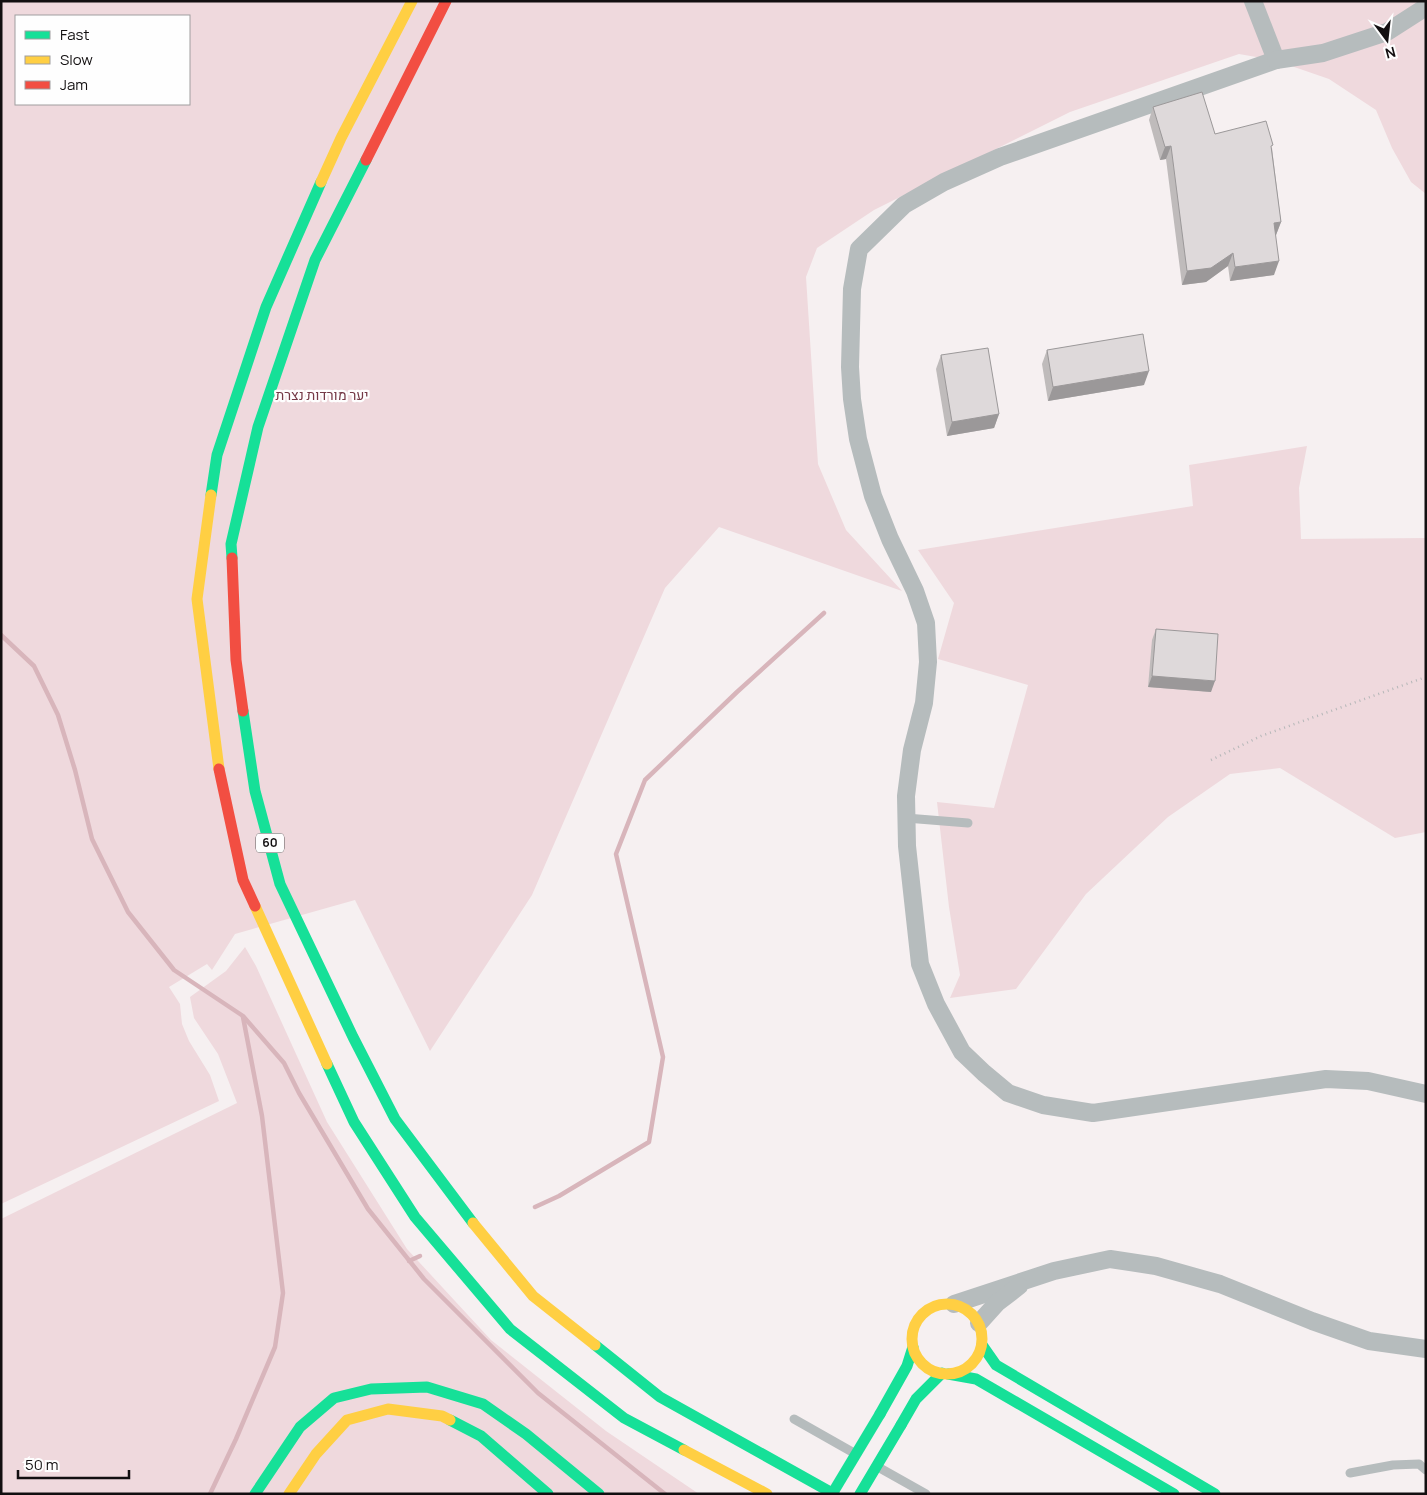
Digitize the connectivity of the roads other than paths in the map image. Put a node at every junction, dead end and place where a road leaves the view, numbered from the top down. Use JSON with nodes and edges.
{"nodes":[{"id":1,"x":412,"y":1,"type":"edge"},
{"id":2,"x":446,"y":1,"type":"edge"},
{"id":3,"x":1253,"y":1,"type":"edge"},
{"id":4,"x":1426,"y":7,"type":"edge"},
{"id":5,"x":1276,"y":60,"type":"junction"},
{"id":6,"x":906,"y":818,"type":"junction"},
{"id":7,"x":968,"y":823,"type":"dead end"},
{"id":8,"x":1426,"y":1094,"type":"edge"},
{"id":9,"x":1027,"y":1279,"type":"junction"},
{"id":10,"x":954,"y":1304,"type":"junction"},
{"id":11,"x":979,"y":1323,"type":"junction"},
{"id":12,"x":982,"y":1345,"type":"junction"},
{"id":13,"x":913,"y":1347,"type":"junction"},
{"id":14,"x":1426,"y":1349,"type":"edge"},
{"id":15,"x":945,"y":1373,"type":"junction"},
{"id":16,"x":794,"y":1419,"type":"dead end"},
{"id":17,"x":1426,"y":1470,"type":"edge"},
{"id":18,"x":1350,"y":1472,"type":"dead end"},
{"id":19,"x":256,"y":1494,"type":"edge"},
{"id":20,"x":289,"y":1494,"type":"edge"},
{"id":21,"x":548,"y":1494,"type":"edge"},
{"id":22,"x":599,"y":1494,"type":"edge"},
{"id":23,"x":767,"y":1494,"type":"edge"},
{"id":24,"x":833,"y":1494,"type":"edge"},
{"id":25,"x":860,"y":1494,"type":"edge"},
{"id":26,"x":926,"y":1494,"type":"edge"},
{"id":27,"x":1174,"y":1494,"type":"edge"},
{"id":28,"x":1215,"y":1494,"type":"edge"}],
"edges":[{"from":1,"to":23,"type":"main road","number":"60"},
{"from":2,"to":24,"type":"main road","number":"60"},
{"from":3,"to":5,"type":"street"},
{"from":4,"to":5,"type":"street"},
{"from":5,"to":6,"type":"street"},
{"from":6,"to":7,"type":"lane"},
{"from":6,"to":8,"type":"street"},
{"from":9,"to":10,"type":"street"},
{"from":9,"to":11,"type":"street"},
{"from":9,"to":14,"type":"street"},
{"from":10,"to":11,"type":"main road"},
{"from":10,"to":13,"type":"main road"},
{"from":11,"to":12,"type":"main road"},
{"from":12,"to":15,"type":"main road"},
{"from":12,"to":28,"type":"main road"},
{"from":13,"to":15,"type":"main road"},
{"from":13,"to":24,"type":"main road","bridge":true},
{"from":15,"to":25,"type":"main road","bridge":true},
{"from":15,"to":27,"type":"main road"},
{"from":16,"to":26,"type":"lane"},
{"from":17,"to":18,"type":"lane"},
{"from":19,"to":22,"type":"main road"},
{"from":20,"to":21,"type":"main road"}]}
